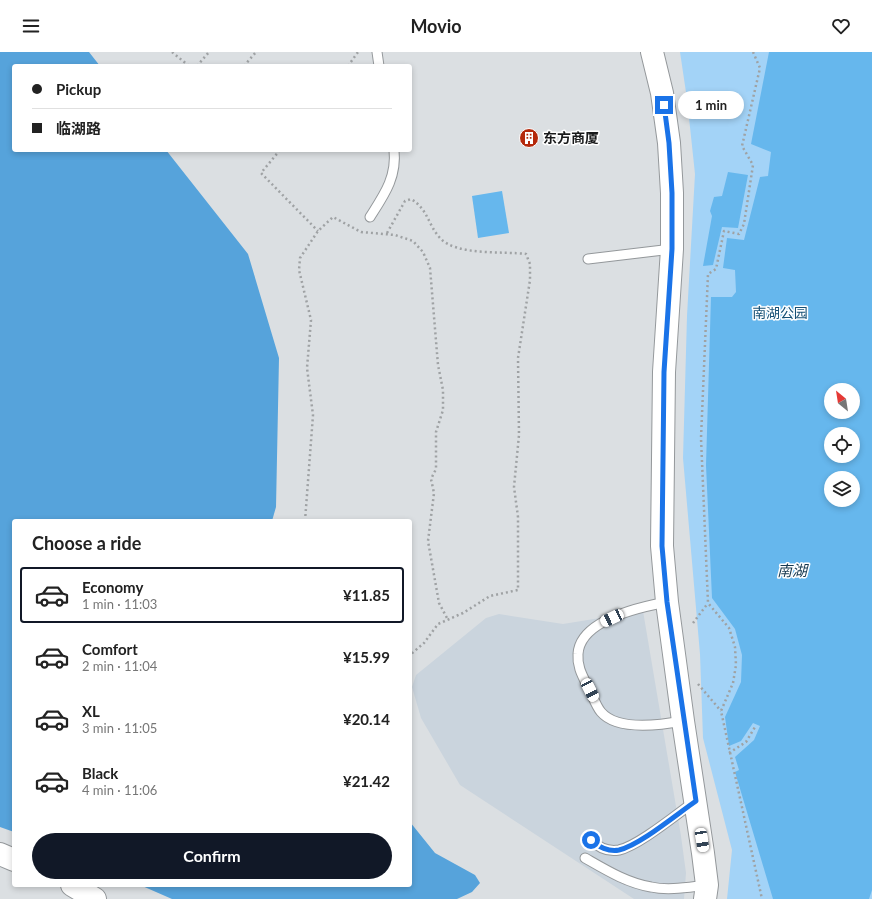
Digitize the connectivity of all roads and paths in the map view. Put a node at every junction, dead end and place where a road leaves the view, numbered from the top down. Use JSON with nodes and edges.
{"nodes":[{"id":1,"x":172,"y":52,"type":"edge"},
{"id":2,"x":209,"y":52,"type":"edge"},
{"id":3,"x":256,"y":52,"type":"edge"},
{"id":4,"x":358,"y":52,"type":"edge"},
{"id":5,"x":377,"y":52,"type":"edge"},
{"id":6,"x":652,"y":52,"type":"edge"},
{"id":7,"x":753,"y":52,"type":"edge"},
{"id":8,"x":187,"y":64,"type":"edge"},
{"id":9,"x":199,"y":64,"type":"edge"},
{"id":10,"x":246,"y":64,"type":"edge"},
{"id":11,"x":349,"y":64,"type":"edge"},
{"id":12,"x":379,"y":64,"type":"edge"},
{"id":13,"x":278,"y":152,"type":"edge"},
{"id":14,"x":394,"y":152,"type":"edge"},
{"id":15,"x":370,"y":217,"type":"dead end"},
{"id":16,"x":318,"y":231,"type":"junction"},
{"id":17,"x":387,"y":233,"type":"junction"},
{"id":18,"x":672,"y":249,"type":"junction"},
{"id":19,"x":588,"y":259,"type":"dead end"},
{"id":20,"x":305,"y":519,"type":"edge"},
{"id":21,"x":667,"y":602,"type":"junction"},
{"id":22,"x":708,"y":603,"type":"junction"},
{"id":23,"x":447,"y":618,"type":"junction"},
{"id":24,"x":693,"y":623,"type":"dead end"},
{"id":25,"x":412,"y":653,"type":"edge"},
{"id":26,"x":698,"y":684,"type":"dead end"},
{"id":27,"x":721,"y":711,"type":"junction"},
{"id":28,"x":683,"y":721,"type":"junction"},
{"id":29,"x":755,"y":727,"type":"dead end"},
{"id":30,"x":729,"y":753,"type":"junction"},
{"id":31,"x":696,"y":801,"type":"junction"},
{"id":32,"x":591,"y":840,"type":"dead end"},
{"id":33,"x":0,"y":854,"type":"edge"},
{"id":34,"x":585,"y":858,"type":"dead end"},
{"id":35,"x":12,"y":859,"type":"edge"},
{"id":36,"x":75,"y":887,"type":"edge"},
{"id":37,"x":706,"y":892,"type":"edge"},
{"id":38,"x":95,"y":899,"type":"edge"},
{"id":39,"x":762,"y":899,"type":"edge"}],
"edges":[{"from":1,"to":8,"type":"path"},
{"from":2,"to":9,"type":"path"},
{"from":3,"to":10,"type":"path"},
{"from":4,"to":11,"type":"path"},
{"from":5,"to":12,"type":"lane"},
{"from":6,"to":18,"type":"main road"},
{"from":7,"to":22,"type":"path"},
{"from":13,"to":16,"type":"path"},
{"from":14,"to":15,"type":"lane"},
{"from":16,"to":17,"type":"path"},
{"from":16,"to":20,"type":"path"},
{"from":17,"to":23,"type":"path"},
{"from":17,"to":23,"type":"path"},
{"from":18,"to":19,"type":"lane"},
{"from":18,"to":21,"type":"main road"},
{"from":21,"to":28,"type":"main road"},
{"from":21,"to":28,"type":"lane"},
{"from":22,"to":24,"type":"path"},
{"from":22,"to":27,"type":"path"},
{"from":23,"to":25,"type":"path"},
{"from":26,"to":27,"type":"path"},
{"from":27,"to":30,"type":"path"},
{"from":28,"to":31,"type":"main road"},
{"from":29,"to":30,"type":"path"},
{"from":30,"to":39,"type":"path"},
{"from":31,"to":32,"type":"lane"},
{"from":31,"to":37,"type":"main road"},
{"from":33,"to":35,"type":"main road"},
{"from":34,"to":37,"type":"lane"},
{"from":36,"to":38,"type":"main road"}]}
